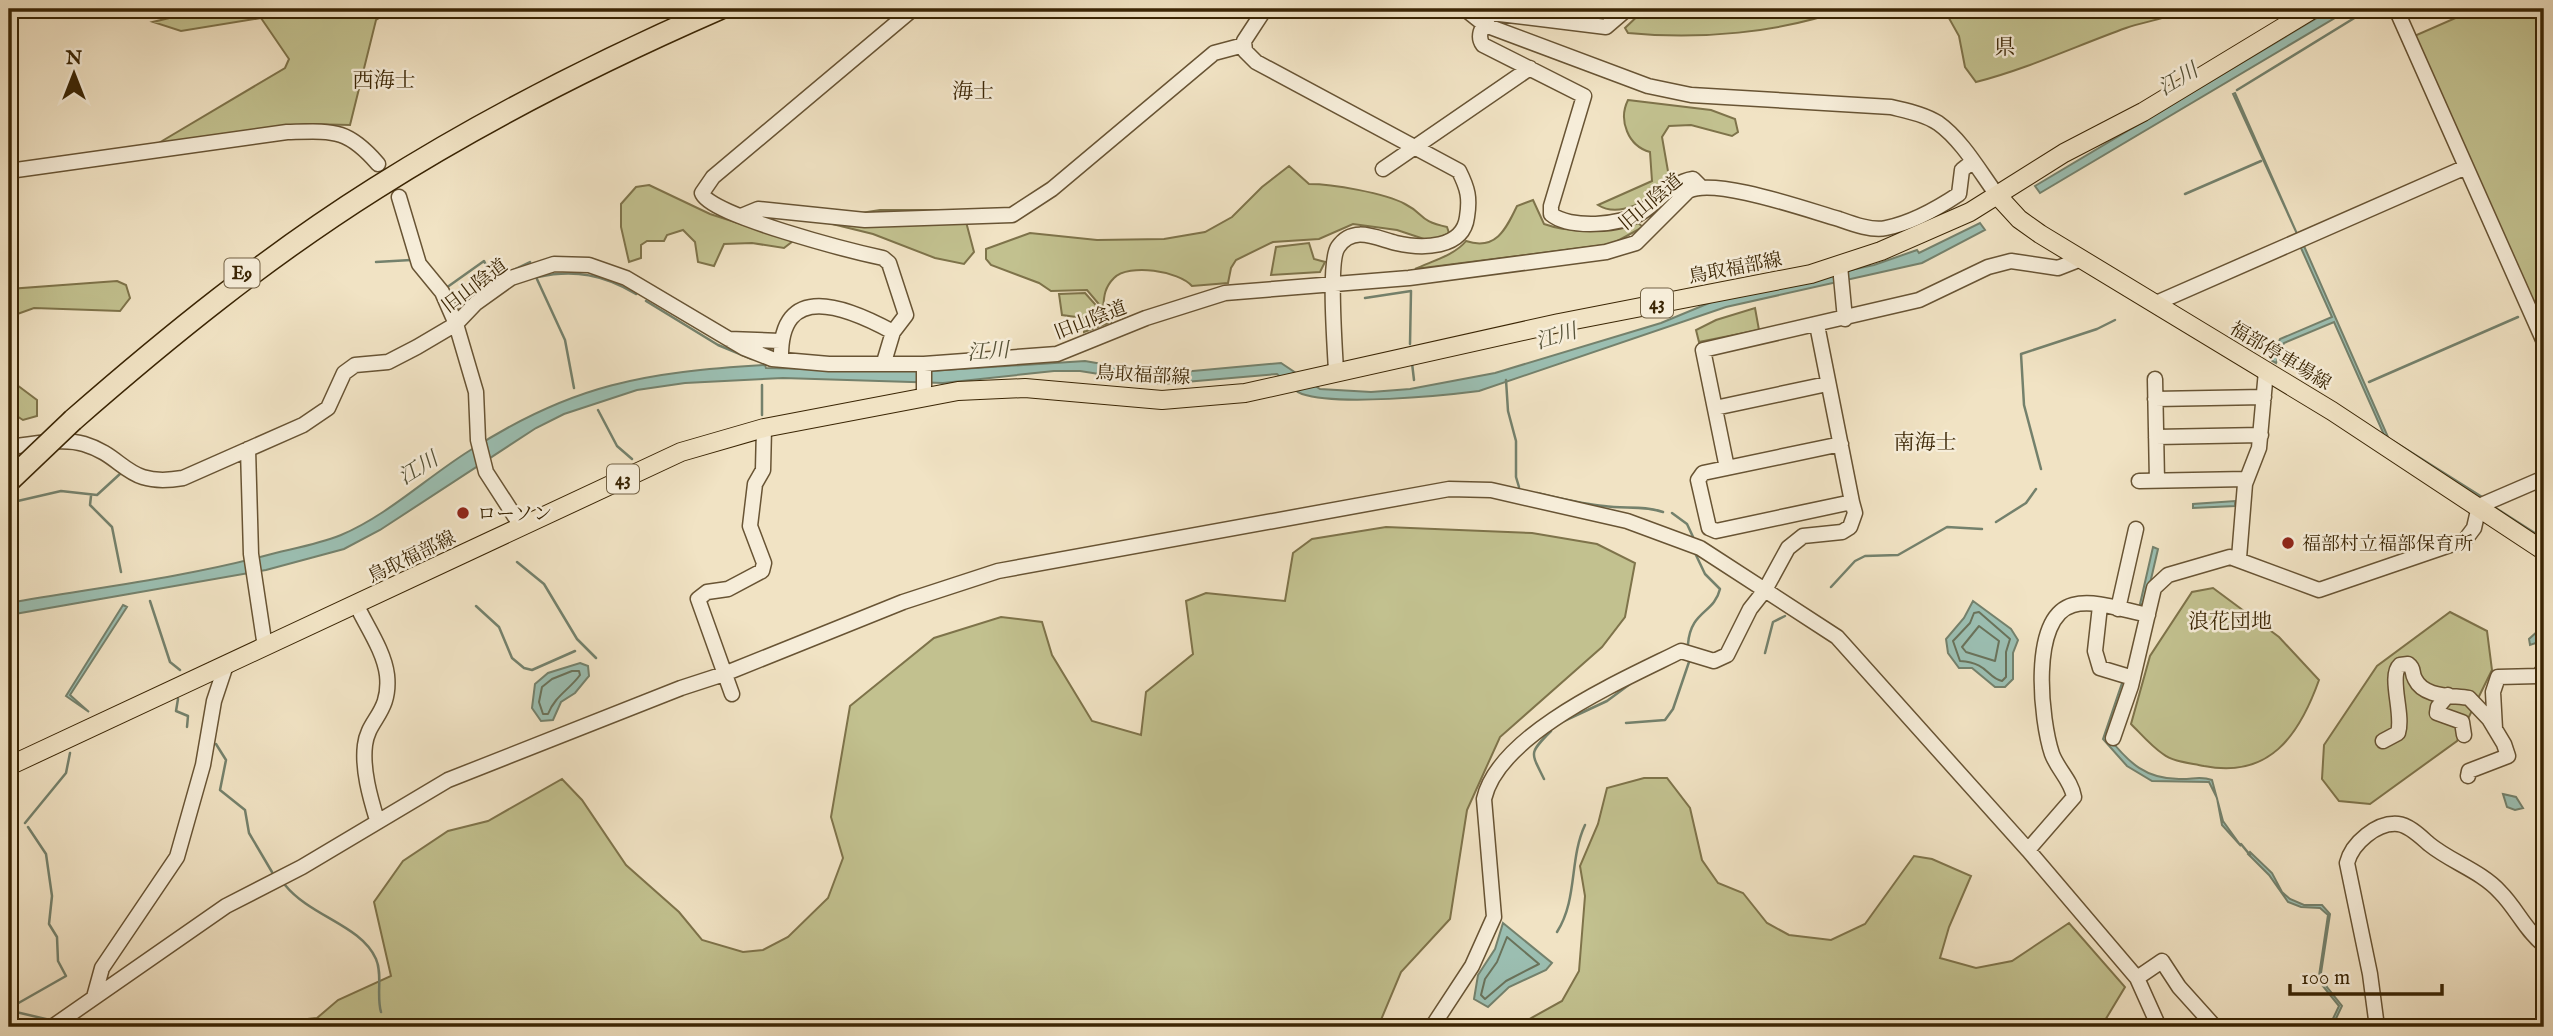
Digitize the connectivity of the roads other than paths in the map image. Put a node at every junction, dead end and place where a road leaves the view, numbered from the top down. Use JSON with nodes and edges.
{"nodes":[{"id":1,"x":700,"y":9,"type":"edge"},
{"id":2,"x":719,"y":9,"type":"edge"},
{"id":3,"x":913,"y":9,"type":"edge"},
{"id":4,"x":1265,"y":9,"type":"edge"},
{"id":5,"x":1465,"y":9,"type":"edge"},
{"id":6,"x":1627,"y":9,"type":"edge"},
{"id":7,"x":2313,"y":9,"type":"edge"},
{"id":8,"x":2396,"y":9,"type":"edge"},
{"id":9,"x":1485,"y":25,"type":"junction"},
{"id":10,"x":1244,"y":45,"type":"junction"},
{"id":11,"x":1530,"y":68,"type":"junction"},
{"id":12,"x":1415,"y":145,"type":"junction"},
{"id":13,"x":1972,"y":162,"type":"junction"},
{"id":14,"x":378,"y":164,"type":"dead end"},
{"id":15,"x":2466,"y":167,"type":"junction"},
{"id":16,"x":1383,"y":169,"type":"dead end"},
{"id":17,"x":9,"y":171,"type":"edge"},
{"id":18,"x":1699,"y":185,"type":"junction"},
{"id":19,"x":1997,"y":195,"type":"junction"},
{"id":20,"x":399,"y":197,"type":"dead end"},
{"id":21,"x":741,"y":216,"type":"junction"},
{"id":22,"x":2081,"y":259,"type":"junction"},
{"id":23,"x":1840,"y":266,"type":"junction"},
{"id":24,"x":1333,"y":282,"type":"junction"},
{"id":25,"x":2154,"y":304,"type":"junction"},
{"id":26,"x":1845,"y":318,"type":"junction"},
{"id":27,"x":456,"y":324,"type":"junction"},
{"id":28,"x":1817,"y":326,"type":"junction"},
{"id":29,"x":893,"y":332,"type":"junction"},
{"id":30,"x":728,"y":339,"type":"junction"},
{"id":31,"x":780,"y":341,"type":"junction"},
{"id":32,"x":2544,"y":342,"type":"edge"},
{"id":33,"x":780,"y":360,"type":"junction"},
{"id":34,"x":884,"y":362,"type":"junction"},
{"id":35,"x":924,"y":366,"type":"junction"},
{"id":36,"x":1336,"y":371,"type":"junction"},
{"id":37,"x":2266,"y":371,"type":"junction"},
{"id":38,"x":2155,"y":379,"type":"dead end"},
{"id":39,"x":1827,"y":384,"type":"junction"},
{"id":40,"x":924,"y":391,"type":"junction"},
{"id":41,"x":2264,"y":397,"type":"junction"},
{"id":42,"x":2155,"y":399,"type":"junction"},
{"id":43,"x":1715,"y":408,"type":"junction"},
{"id":44,"x":70,"y":418,"type":"junction"},
{"id":45,"x":764,"y":428,"type":"junction"},
{"id":46,"x":2261,"y":435,"type":"junction"},
{"id":47,"x":2156,"y":437,"type":"junction"},
{"id":48,"x":1841,"y":444,"type":"junction"},
{"id":49,"x":9,"y":447,"type":"edge"},
{"id":50,"x":248,"y":449,"type":"junction"},
{"id":51,"x":1727,"y":468,"type":"junction"},
{"id":52,"x":9,"y":472,"type":"edge"},
{"id":53,"x":2544,"y":478,"type":"edge"},
{"id":54,"x":2247,"y":479,"type":"junction"},
{"id":55,"x":9,"y":481,"type":"edge"},
{"id":56,"x":2139,"y":481,"type":"dead end"},
{"id":57,"x":2157,"y":481,"type":"junction"},
{"id":58,"x":1852,"y":502,"type":"junction"},
{"id":59,"x":2479,"y":506,"type":"junction"},
{"id":60,"x":521,"y":526,"type":"junction"},
{"id":61,"x":2136,"y":529,"type":"dead end"},
{"id":62,"x":2544,"y":551,"type":"edge"},
{"id":63,"x":2239,"y":558,"type":"junction"},
{"id":64,"x":1765,"y":590,"type":"junction"},
{"id":65,"x":357,"y":606,"type":"junction"},
{"id":66,"x":2100,"y":606,"type":"junction"},
{"id":67,"x":2118,"y":609,"type":"junction"},
{"id":68,"x":2148,"y":615,"type":"junction"},
{"id":69,"x":265,"y":647,"type":"junction"},
{"id":70,"x":226,"y":665,"type":"junction"},
{"id":71,"x":2544,"y":669,"type":"edge"},
{"id":72,"x":724,"y":674,"type":"junction"},
{"id":73,"x":2133,"y":678,"type":"junction"},
{"id":74,"x":732,"y":694,"type":"dead end"},
{"id":75,"x":2448,"y":695,"type":"junction"},
{"id":76,"x":2496,"y":730,"type":"junction"},
{"id":77,"x":2464,"y":735,"type":"dead end"},
{"id":78,"x":2113,"y":738,"type":"dead end"},
{"id":79,"x":2383,"y":741,"type":"dead end"},
{"id":80,"x":9,"y":766,"type":"edge"},
{"id":81,"x":2468,"y":776,"type":"dead end"},
{"id":82,"x":377,"y":820,"type":"junction"},
{"id":83,"x":2028,"y":850,"type":"junction"},
{"id":84,"x":2544,"y":945,"type":"edge"},
{"id":85,"x":2137,"y":978,"type":"junction"},
{"id":86,"x":94,"y":997,"type":"junction"},
{"id":87,"x":52,"y":1027,"type":"edge"},
{"id":88,"x":1432,"y":1027,"type":"edge"},
{"id":89,"x":2159,"y":1027,"type":"edge"},
{"id":90,"x":2215,"y":1027,"type":"edge"},
{"id":91,"x":2377,"y":1027,"type":"edge"}],
"edges":[{"from":1,"to":44,"type":"highway","number":"E9"},
{"from":2,"to":44,"type":"highway","number":"E9"},
{"from":3,"to":21,"type":"street"},
{"from":4,"to":10,"type":"street"},
{"from":5,"to":9,"type":"street"},
{"from":6,"to":9,"type":"street"},
{"from":7,"to":19,"type":"main road","name":"鳥取福部線","number":"43"},
{"from":8,"to":15,"type":"street"},
{"from":9,"to":11,"type":"street"},
{"from":9,"to":13,"type":"street"},
{"from":10,"to":12,"type":"street"},
{"from":10,"to":21,"type":"street"},
{"from":11,"to":12,"type":"street"},
{"from":11,"to":18,"type":"street"},
{"from":12,"to":16,"type":"street"},
{"from":12,"to":24,"type":"street"},
{"from":13,"to":18,"type":"street","name":"旧山陰道"},
{"from":13,"to":19,"type":"street"},
{"from":14,"to":17,"type":"street"},
{"from":15,"to":25,"type":"street"},
{"from":15,"to":32,"type":"street"},
{"from":18,"to":24,"type":"street","name":"旧山陰道"},
{"from":19,"to":22,"type":"main road","name":"福部停車場線"},
{"from":19,"to":23,"type":"main road","name":"鳥取福部線","number":"43"},
{"from":20,"to":27,"type":"street"},
{"from":21,"to":29,"type":"street"},
{"from":22,"to":25,"type":"main road","name":"福部停車場線"},
{"from":22,"to":26,"type":"street"},
{"from":23,"to":26,"type":"street"},
{"from":23,"to":36,"type":"main road","name":"鳥取福部線","number":"43"},
{"from":24,"to":35,"type":"street","name":"旧山陰道"},
{"from":24,"to":36,"type":"street"},
{"from":25,"to":37,"type":"main road","name":"福部停車場線"},
{"from":26,"to":28,"type":"street"},
{"from":27,"to":30,"type":"street","name":"旧山陰道"},
{"from":27,"to":50,"type":"street","name":"旧山陰道"},
{"from":27,"to":60,"type":"street"},
{"from":28,"to":39,"type":"street"},
{"from":28,"to":43,"type":"street"},
{"from":29,"to":31,"type":"street"},
{"from":29,"to":34,"type":"street"},
{"from":30,"to":31,"type":"street"},
{"from":30,"to":33,"type":"street","name":"旧山陰道"},
{"from":31,"to":33,"type":"street"},
{"from":33,"to":34,"type":"street","name":"旧山陰道"},
{"from":34,"to":35,"type":"street","name":"旧山陰道"},
{"from":35,"to":40,"type":"street"},
{"from":36,"to":40,"type":"main road","name":"鳥取福部線","number":"43"},
{"from":37,"to":41,"type":"street"},
{"from":37,"to":59,"type":"main road","name":"福部停車場線"},
{"from":38,"to":42,"type":"street"},
{"from":39,"to":43,"type":"street"},
{"from":39,"to":48,"type":"street"},
{"from":40,"to":45,"type":"main road","name":"鳥取福部線","number":"43"},
{"from":41,"to":42,"type":"street"},
{"from":41,"to":46,"type":"street"},
{"from":42,"to":47,"type":"street"},
{"from":43,"to":51,"type":"street"},
{"from":44,"to":52,"type":"highway","number":"E9"},
{"from":44,"to":55,"type":"highway","number":"E9","bridge":true},
{"from":45,"to":60,"type":"main road","name":"鳥取福部線","number":"43"},
{"from":45,"to":72,"type":"street"},
{"from":46,"to":47,"type":"street"},
{"from":46,"to":54,"type":"street"},
{"from":47,"to":57,"type":"street"},
{"from":48,"to":51,"type":"street"},
{"from":48,"to":58,"type":"street"},
{"from":49,"to":50,"type":"street","name":"旧山陰道"},
{"from":50,"to":69,"type":"street"},
{"from":51,"to":58,"type":"street"},
{"from":53,"to":59,"type":"street"},
{"from":54,"to":57,"type":"street"},
{"from":54,"to":63,"type":"street"},
{"from":56,"to":57,"type":"street"},
{"from":58,"to":64,"type":"street"},
{"from":59,"to":62,"type":"main road","name":"福部停車場線"},
{"from":59,"to":63,"type":"street"},
{"from":60,"to":65,"type":"main road","name":"鳥取福部線","number":"43"},
{"from":61,"to":67,"type":"street"},
{"from":63,"to":68,"type":"street"},
{"from":64,"to":72,"type":"street"},
{"from":64,"to":83,"type":"street"},
{"from":64,"to":88,"type":"street"},
{"from":65,"to":69,"type":"main road","name":"鳥取福部線","number":"43"},
{"from":65,"to":82,"type":"street"},
{"from":66,"to":67,"type":"street"},
{"from":66,"to":73,"type":"street"},
{"from":66,"to":83,"type":"street"},
{"from":67,"to":68,"type":"street"},
{"from":68,"to":73,"type":"street"},
{"from":69,"to":70,"type":"main road","name":"鳥取福部線","number":"43"},
{"from":70,"to":80,"type":"main road","name":"鳥取福部線","number":"43"},
{"from":70,"to":86,"type":"street"},
{"from":71,"to":76,"type":"street"},
{"from":72,"to":74,"type":"street"},
{"from":72,"to":82,"type":"street"},
{"from":73,"to":78,"type":"street"},
{"from":75,"to":76,"type":"street"},
{"from":75,"to":77,"type":"street"},
{"from":75,"to":79,"type":"street"},
{"from":76,"to":81,"type":"street"},
{"from":82,"to":86,"type":"street"},
{"from":83,"to":85,"type":"street"},
{"from":84,"to":91,"type":"street"},
{"from":85,"to":89,"type":"street"},
{"from":85,"to":90,"type":"street"},
{"from":86,"to":87,"type":"street"}]}
